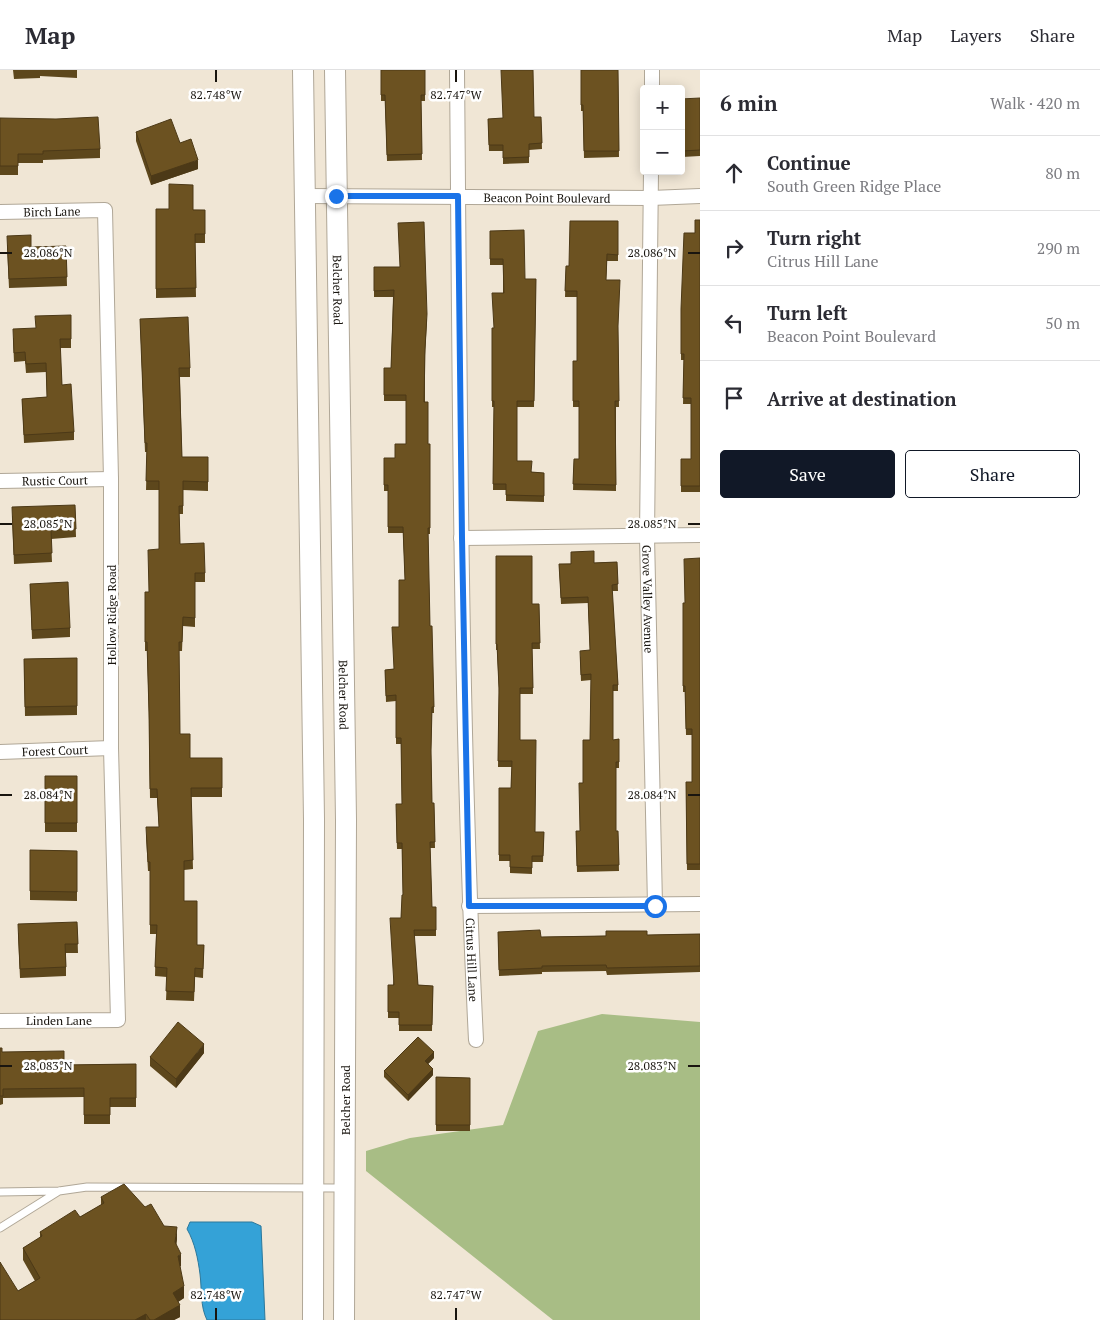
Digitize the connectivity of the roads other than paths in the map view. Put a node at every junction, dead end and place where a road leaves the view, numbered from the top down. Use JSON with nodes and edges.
{"nodes":[{"id":1,"x":303,"y":70,"type":"edge"},
{"id":2,"x":335,"y":70,"type":"edge"},
{"id":3,"x":457,"y":70,"type":"edge"},
{"id":4,"x":652,"y":70,"type":"edge"},
{"id":5,"x":652,"y":85,"type":"edge"},
{"id":6,"x":651,"y":175,"type":"edge"},
{"id":7,"x":305,"y":196,"type":"junction"},
{"id":8,"x":336,"y":196,"type":"junction"},
{"id":9,"x":458,"y":196,"type":"junction"},
{"id":10,"x":700,"y":196,"type":"edge"},
{"id":11,"x":651,"y":198,"type":"junction"},
{"id":12,"x":105,"y":210,"type":"joint"},
{"id":13,"x":0,"y":212,"type":"edge"},
{"id":14,"x":111,"y":479,"type":"junction"},
{"id":15,"x":0,"y":481,"type":"edge"},
{"id":16,"x":700,"y":535,"type":"edge"},
{"id":17,"x":647,"y":536,"type":"junction"},
{"id":18,"x":462,"y":538,"type":"junction"},
{"id":19,"x":111,"y":748,"type":"junction"},
{"id":20,"x":0,"y":752,"type":"edge"},
{"id":21,"x":700,"y":904,"type":"edge"},
{"id":22,"x":469,"y":906,"type":"junction"},
{"id":23,"x":655,"y":906,"type":"junction"},
{"id":24,"x":118,"y":1020,"type":"joint"},
{"id":25,"x":0,"y":1021,"type":"edge"},
{"id":26,"x":476,"y":1040,"type":"dead end"},
{"id":27,"x":314,"y":1187,"type":"junction"},
{"id":28,"x":345,"y":1188,"type":"junction"},
{"id":29,"x":59,"y":1191,"type":"junction"},
{"id":30,"x":0,"y":1192,"type":"edge"},
{"id":31,"x":0,"y":1228,"type":"edge"},
{"id":32,"x":313,"y":1320,"type":"edge"},
{"id":33,"x":344,"y":1320,"type":"edge"}],
"edges":[{"from":1,"to":7,"type":"main road"},
{"from":2,"to":8,"type":"main road","name":"Belcher Road"},
{"from":3,"to":9,"type":"street","name":"Citrus Hill Lane"},
{"from":4,"to":5,"type":"street"},
{"from":6,"to":11,"type":"street","name":"Grove Valley Avenue"},
{"from":7,"to":8,"type":"street","name":"Beacon Point Boulevard"},
{"from":7,"to":27,"type":"main road"},
{"from":8,"to":9,"type":"street","name":"Beacon Point Boulevard"},
{"from":8,"to":28,"type":"main road","name":"Belcher Road"},
{"from":9,"to":11,"type":"street","name":"Beacon Point Boulevard"},
{"from":9,"to":18,"type":"street","name":"Citrus Hill Lane"},
{"from":10,"to":11,"type":"street","name":"Beacon Point Boulevard"},
{"from":11,"to":17,"type":"street","name":"Grove Valley Avenue"},
{"from":12,"to":13,"type":"street","name":"Birch Lane"},
{"from":12,"to":14,"type":"street","name":"Hollow Ridge Road"},
{"from":14,"to":15,"type":"street","name":"Rustic Court"},
{"from":14,"to":19,"type":"street","name":"Hollow Ridge Road"},
{"from":16,"to":17,"type":"street"},
{"from":17,"to":18,"type":"street"},
{"from":17,"to":23,"type":"street","name":"Grove Valley Avenue"},
{"from":18,"to":22,"type":"street","name":"Citrus Hill Lane"},
{"from":19,"to":20,"type":"street","name":"Forest Court"},
{"from":19,"to":24,"type":"street","name":"Hollow Ridge Road"},
{"from":21,"to":23,"type":"street"},
{"from":22,"to":23,"type":"street"},
{"from":22,"to":26,"type":"street","name":"Citrus Hill Lane"},
{"from":24,"to":25,"type":"street","name":"Linden Lane"},
{"from":27,"to":28,"type":"lane"},
{"from":27,"to":29,"type":"lane"},
{"from":27,"to":32,"type":"main road"},
{"from":28,"to":33,"type":"main road","name":"Belcher Road"},
{"from":29,"to":30,"type":"lane"},
{"from":29,"to":31,"type":"lane"}]}
